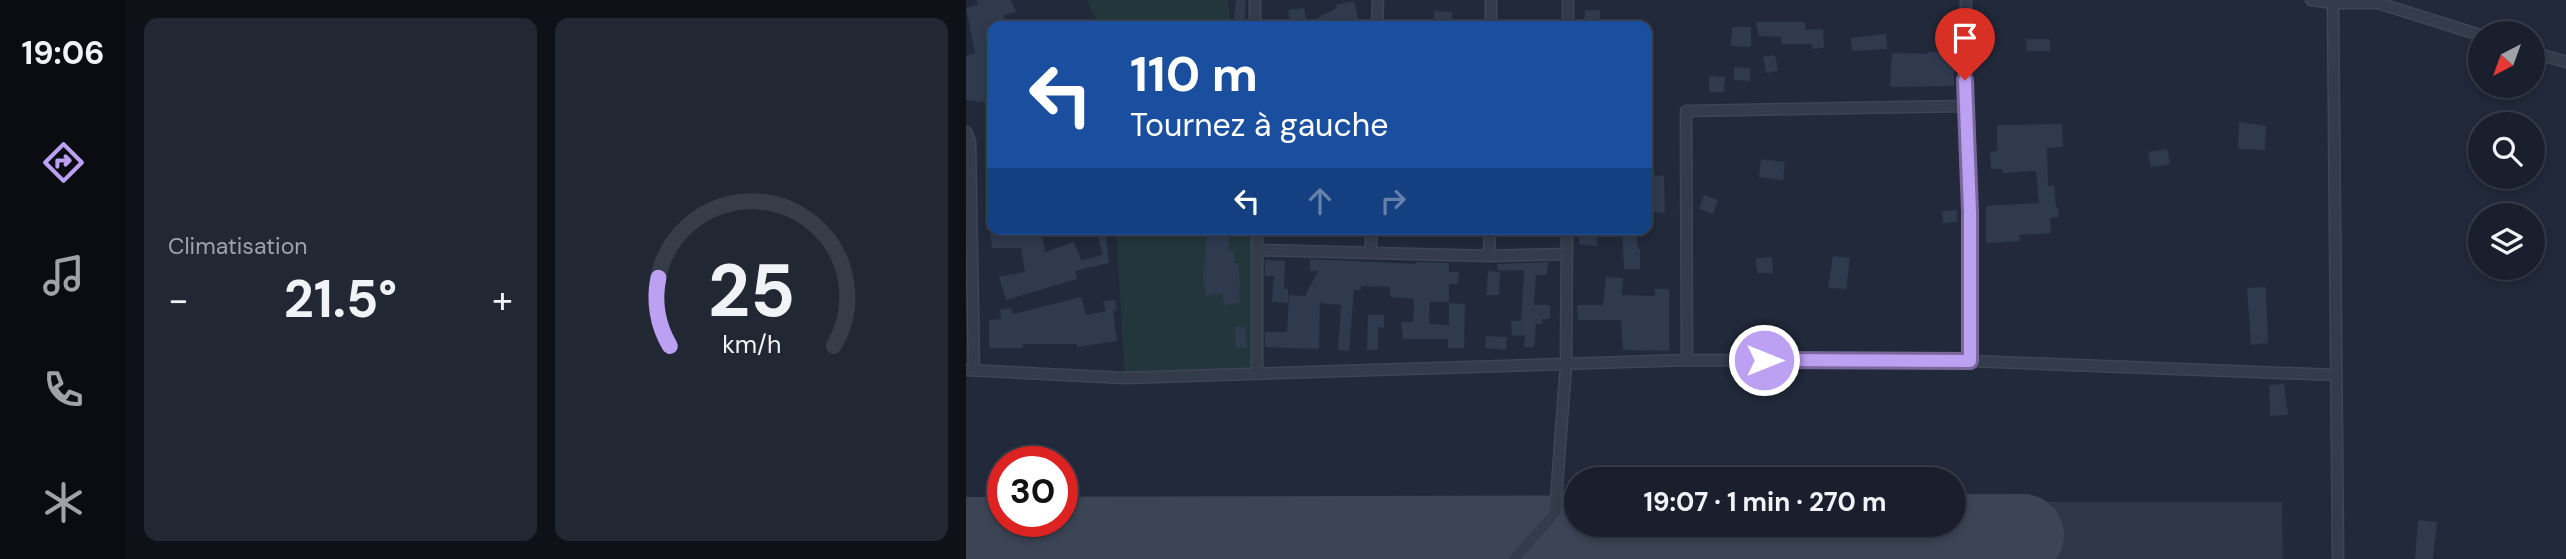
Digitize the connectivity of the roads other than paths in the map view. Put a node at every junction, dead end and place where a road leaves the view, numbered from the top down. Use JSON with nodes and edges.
{"nodes":[{"id":1,"x":1255,"y":0,"type":"edge"},
{"id":2,"x":1378,"y":0,"type":"edge"},
{"id":3,"x":1491,"y":0,"type":"edge"},
{"id":4,"x":1568,"y":0,"type":"edge"},
{"id":5,"x":1966,"y":0,"type":"edge"},
{"id":6,"x":2311,"y":0,"type":"edge"},
{"id":7,"x":2333,"y":3,"type":"junction"},
{"id":8,"x":1255,"y":21,"type":"edge"},
{"id":9,"x":1377,"y":21,"type":"edge"},
{"id":10,"x":1491,"y":21,"type":"edge"},
{"id":11,"x":1568,"y":21,"type":"edge"},
{"id":12,"x":2468,"y":31,"type":"edge"},
{"id":13,"x":2545,"y":56,"type":"edge"},
{"id":14,"x":2566,"y":62,"type":"edge"},
{"id":15,"x":1964,"y":106,"type":"junction"},
{"id":16,"x":966,"y":132,"type":"edge"},
{"id":17,"x":1257,"y":235,"type":"edge"},
{"id":18,"x":1371,"y":235,"type":"edge"},
{"id":19,"x":1490,"y":235,"type":"edge"},
{"id":20,"x":1567,"y":235,"type":"edge"},
{"id":21,"x":1257,"y":250,"type":"junction"},
{"id":22,"x":1371,"y":253,"type":"junction"},
{"id":23,"x":1567,"y":254,"type":"junction"},
{"id":24,"x":1489,"y":256,"type":"junction"},
{"id":25,"x":970,"y":299,"type":"edge"},
{"id":26,"x":1687,"y":360,"type":"junction"},
{"id":27,"x":1970,"y":361,"type":"junction"},
{"id":28,"x":1566,"y":365,"type":"junction"},
{"id":29,"x":970,"y":370,"type":"edge"},
{"id":30,"x":1257,"y":372,"type":"junction"},
{"id":31,"x":2336,"y":375,"type":"junction"},
{"id":32,"x":1514,"y":559,"type":"edge"},
{"id":33,"x":2338,"y":559,"type":"edge"}],
"edges":[{"from":1,"to":8,"type":"street"},
{"from":2,"to":9,"type":"street"},
{"from":3,"to":10,"type":"street"},
{"from":4,"to":11,"type":"street"},
{"from":5,"to":15,"type":"street"},
{"from":6,"to":7,"type":"street"},
{"from":7,"to":12,"type":"street"},
{"from":7,"to":31,"type":"street"},
{"from":13,"to":14,"type":"street"},
{"from":15,"to":26,"type":"street"},
{"from":15,"to":27,"type":"street"},
{"from":16,"to":25,"type":"street"},
{"from":17,"to":21,"type":"street"},
{"from":18,"to":22,"type":"street"},
{"from":19,"to":24,"type":"street"},
{"from":20,"to":23,"type":"street"},
{"from":21,"to":22,"type":"street"},
{"from":21,"to":30,"type":"street"},
{"from":22,"to":24,"type":"street"},
{"from":23,"to":24,"type":"street"},
{"from":23,"to":28,"type":"street"},
{"from":25,"to":29,"type":"street"},
{"from":26,"to":27,"type":"street"},
{"from":26,"to":28,"type":"street"},
{"from":27,"to":31,"type":"street"},
{"from":28,"to":30,"type":"street"},
{"from":28,"to":32,"type":"street"},
{"from":29,"to":30,"type":"street"},
{"from":31,"to":33,"type":"street"}]}
